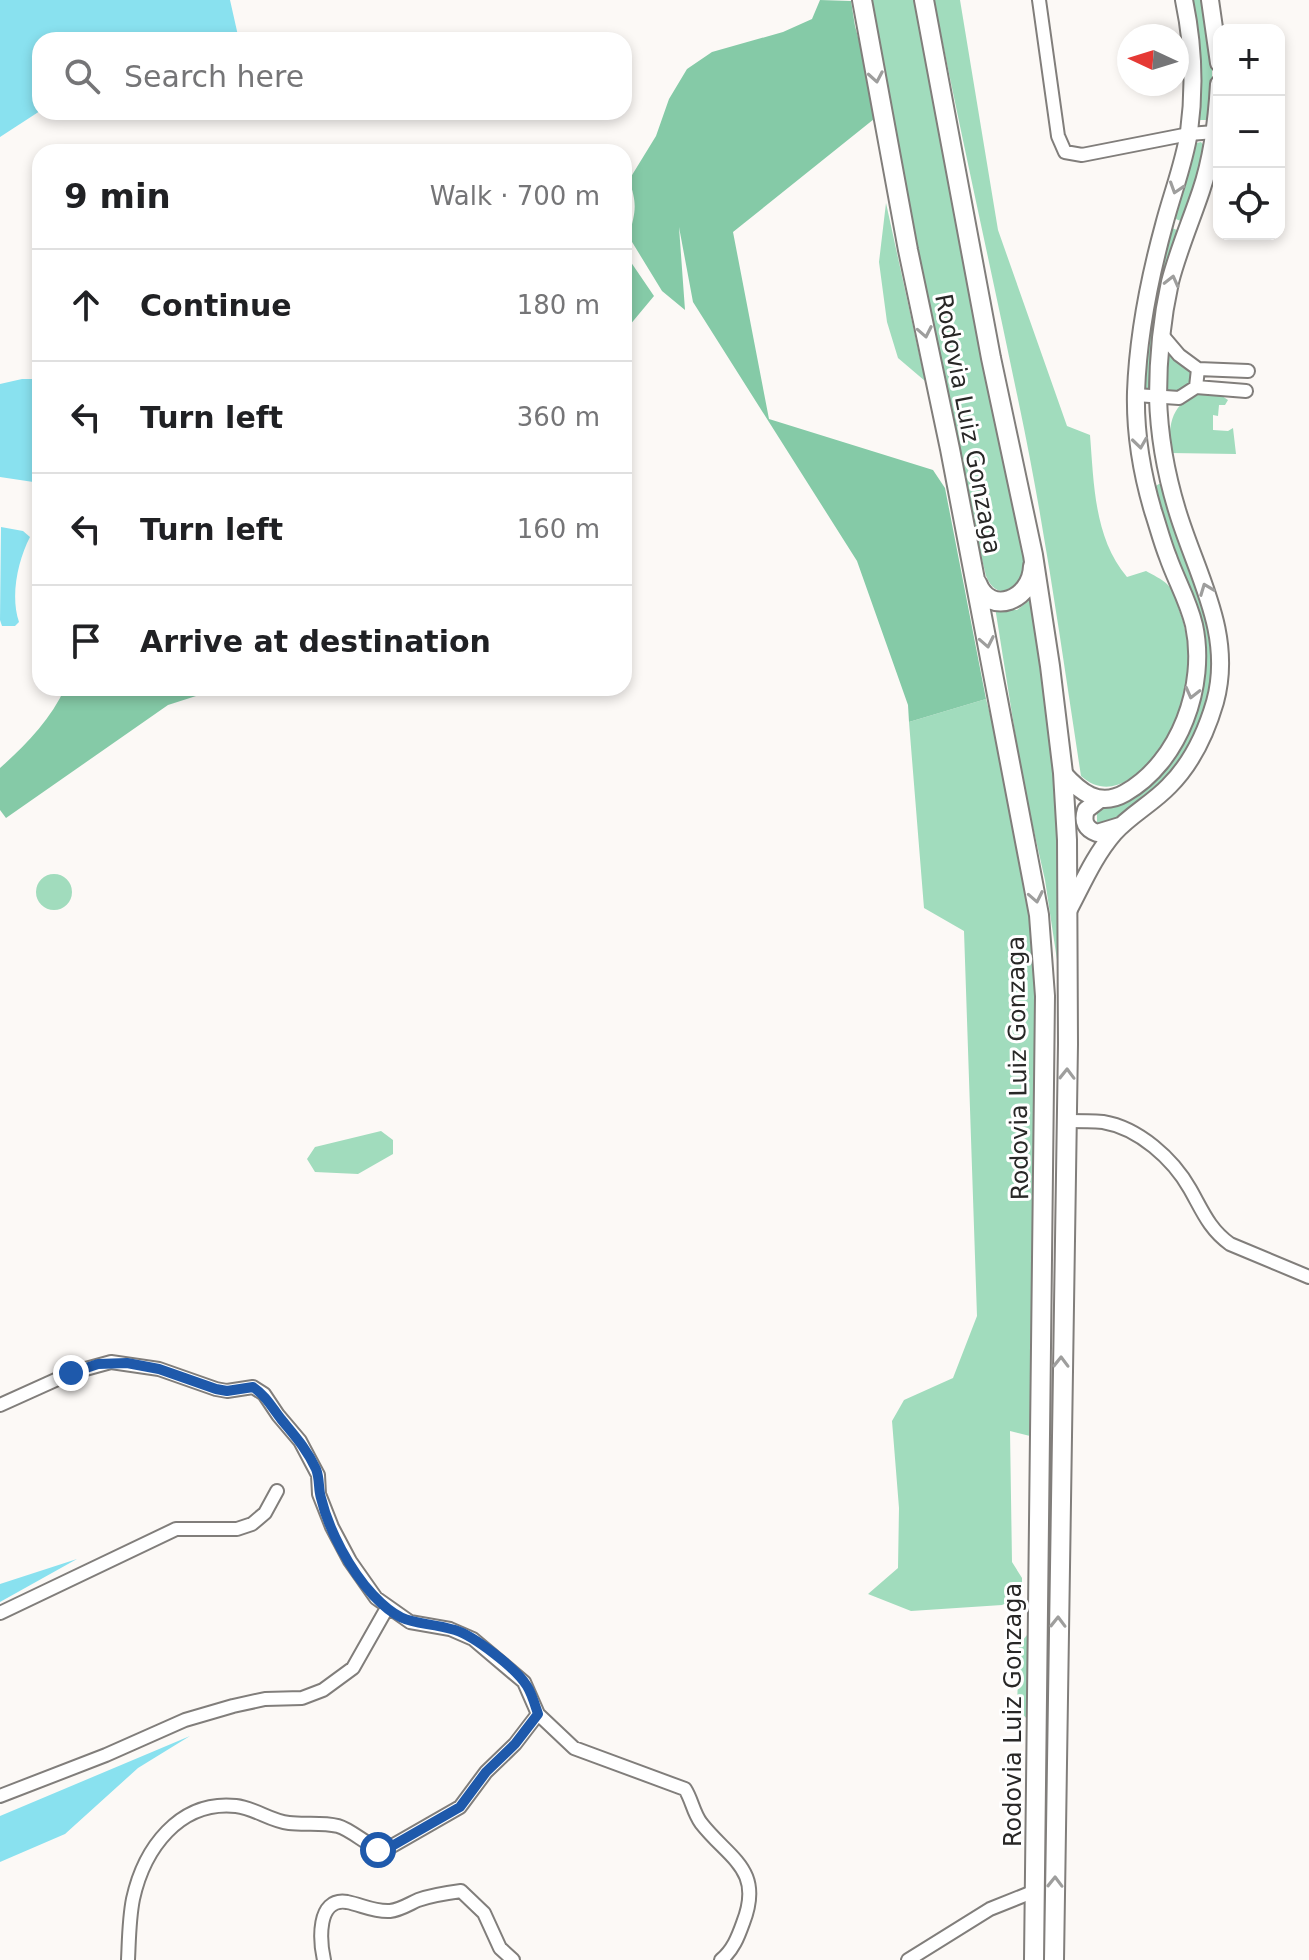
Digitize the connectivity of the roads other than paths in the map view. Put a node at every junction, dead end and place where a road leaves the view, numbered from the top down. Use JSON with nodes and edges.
{"nodes":[{"id":1,"x":862,"y":0,"type":"edge"},
{"id":2,"x":924,"y":0,"type":"edge"},
{"id":3,"x":1039,"y":0,"type":"edge"},
{"id":4,"x":1184,"y":0,"type":"edge"},
{"id":5,"x":1210,"y":0,"type":"edge"},
{"id":6,"x":1213,"y":24,"type":"edge"},
{"id":7,"x":1213,"y":132,"type":"edge"},
{"id":8,"x":1189,"y":134,"type":"junction"},
{"id":9,"x":1213,"y":142,"type":"edge"},
{"id":10,"x":1165,"y":221,"type":"junction"},
{"id":11,"x":1187,"y":230,"type":"junction"},
{"id":12,"x":1162,"y":335,"type":"junction"},
{"id":13,"x":1198,"y":369,"type":"junction"},
{"id":14,"x":1196,"y":387,"type":"junction"},
{"id":15,"x":1136,"y":395,"type":"junction"},
{"id":16,"x":1158,"y":397,"type":"junction"},
{"id":17,"x":1179,"y":398,"type":"junction"},
{"id":18,"x":1162,"y":435,"type":"junction"},
{"id":19,"x":1168,"y":478,"type":"junction"},
{"id":20,"x":1146,"y":480,"type":"junction"},
{"id":21,"x":1033,"y":555,"type":"junction"},
{"id":22,"x":972,"y":565,"type":"junction"},
{"id":23,"x":1063,"y":773,"type":"junction"},
{"id":24,"x":1099,"y":800,"type":"junction"},
{"id":25,"x":1121,"y":826,"type":"junction"},
{"id":26,"x":1068,"y":911,"type":"junction"},
{"id":27,"x":1065,"y":1121,"type":"junction"},
{"id":28,"x":1309,"y":1277,"type":"edge"},
{"id":29,"x":0,"y":1405,"type":"edge"},
{"id":30,"x":277,"y":1491,"type":"dead end"},
{"id":31,"x":387,"y":1608,"type":"junction"},
{"id":32,"x":0,"y":1613,"type":"edge"},
{"id":33,"x":538,"y":1714,"type":"junction"},
{"id":34,"x":0,"y":1796,"type":"edge"},
{"id":35,"x":1035,"y":1891,"type":"junction"},
{"id":36,"x":128,"y":1960,"type":"edge"},
{"id":37,"x":324,"y":1960,"type":"edge"},
{"id":38,"x":513,"y":1960,"type":"edge"},
{"id":39,"x":721,"y":1960,"type":"edge"},
{"id":40,"x":908,"y":1960,"type":"edge"},
{"id":41,"x":1034,"y":1960,"type":"edge"},
{"id":42,"x":1054,"y":1960,"type":"edge"}],
"edges":[{"from":1,"to":22,"type":"highway","name":"Rodovia Luiz Gonzaga","one_way":true},
{"from":2,"to":21,"type":"highway","name":"Rodovia Luiz Gonzaga"},
{"from":3,"to":8,"type":"street"},
{"from":4,"to":8,"type":"main road"},
{"from":5,"to":6,"type":"main road"},
{"from":7,"to":8,"type":"street"},
{"from":8,"to":10,"type":"main road","one_way":true},
{"from":9,"to":11,"type":"main road"},
{"from":10,"to":11,"type":"street"},
{"from":10,"to":15,"type":"main road"},
{"from":12,"to":11,"type":"main road","one_way":true},
{"from":12,"to":13,"type":"street"},
{"from":12,"to":16,"type":"main road"},
{"from":13,"to":14,"type":"street"},
{"from":13,"to":14,"type":"street"},
{"from":14,"to":17,"type":"street"},
{"from":15,"to":16,"type":"street"},
{"from":15,"to":20,"type":"main road","one_way":true},
{"from":16,"to":17,"type":"street"},
{"from":16,"to":18,"type":"main road"},
{"from":17,"to":18,"type":"street"},
{"from":18,"to":19,"type":"main road"},
{"from":19,"to":20,"type":"street"},
{"from":25,"to":19,"type":"main road","one_way":true},
{"from":20,"to":24,"type":"main road","one_way":true},
{"from":21,"to":22,"type":"highway"},
{"from":21,"to":23,"type":"highway","name":"Rodovia Luiz Gonzaga"},
{"from":22,"to":35,"type":"highway","name":"Rodovia Luiz Gonzaga","one_way":true},
{"from":23,"to":24,"type":"main road"},
{"from":23,"to":26,"type":"highway","name":"Rodovia Luiz Gonzaga"},
{"from":24,"to":25,"type":"main road"},
{"from":25,"to":26,"type":"main road"},
{"from":27,"to":26,"type":"highway","name":"Rodovia Luiz Gonzaga","one_way":true},
{"from":27,"to":28,"type":"street"},
{"from":42,"to":27,"type":"highway","name":"Rodovia Luiz Gonzaga","one_way":true},
{"from":29,"to":31,"type":"street"},
{"from":30,"to":32,"type":"street"},
{"from":31,"to":33,"type":"street"},
{"from":31,"to":34,"type":"street"},
{"from":33,"to":36,"type":"street"},
{"from":33,"to":39,"type":"street"},
{"from":35,"to":40,"type":"street"},
{"from":35,"to":41,"type":"highway","name":"Rodovia Luiz Gonzaga"},
{"from":37,"to":38,"type":"street"}]}
